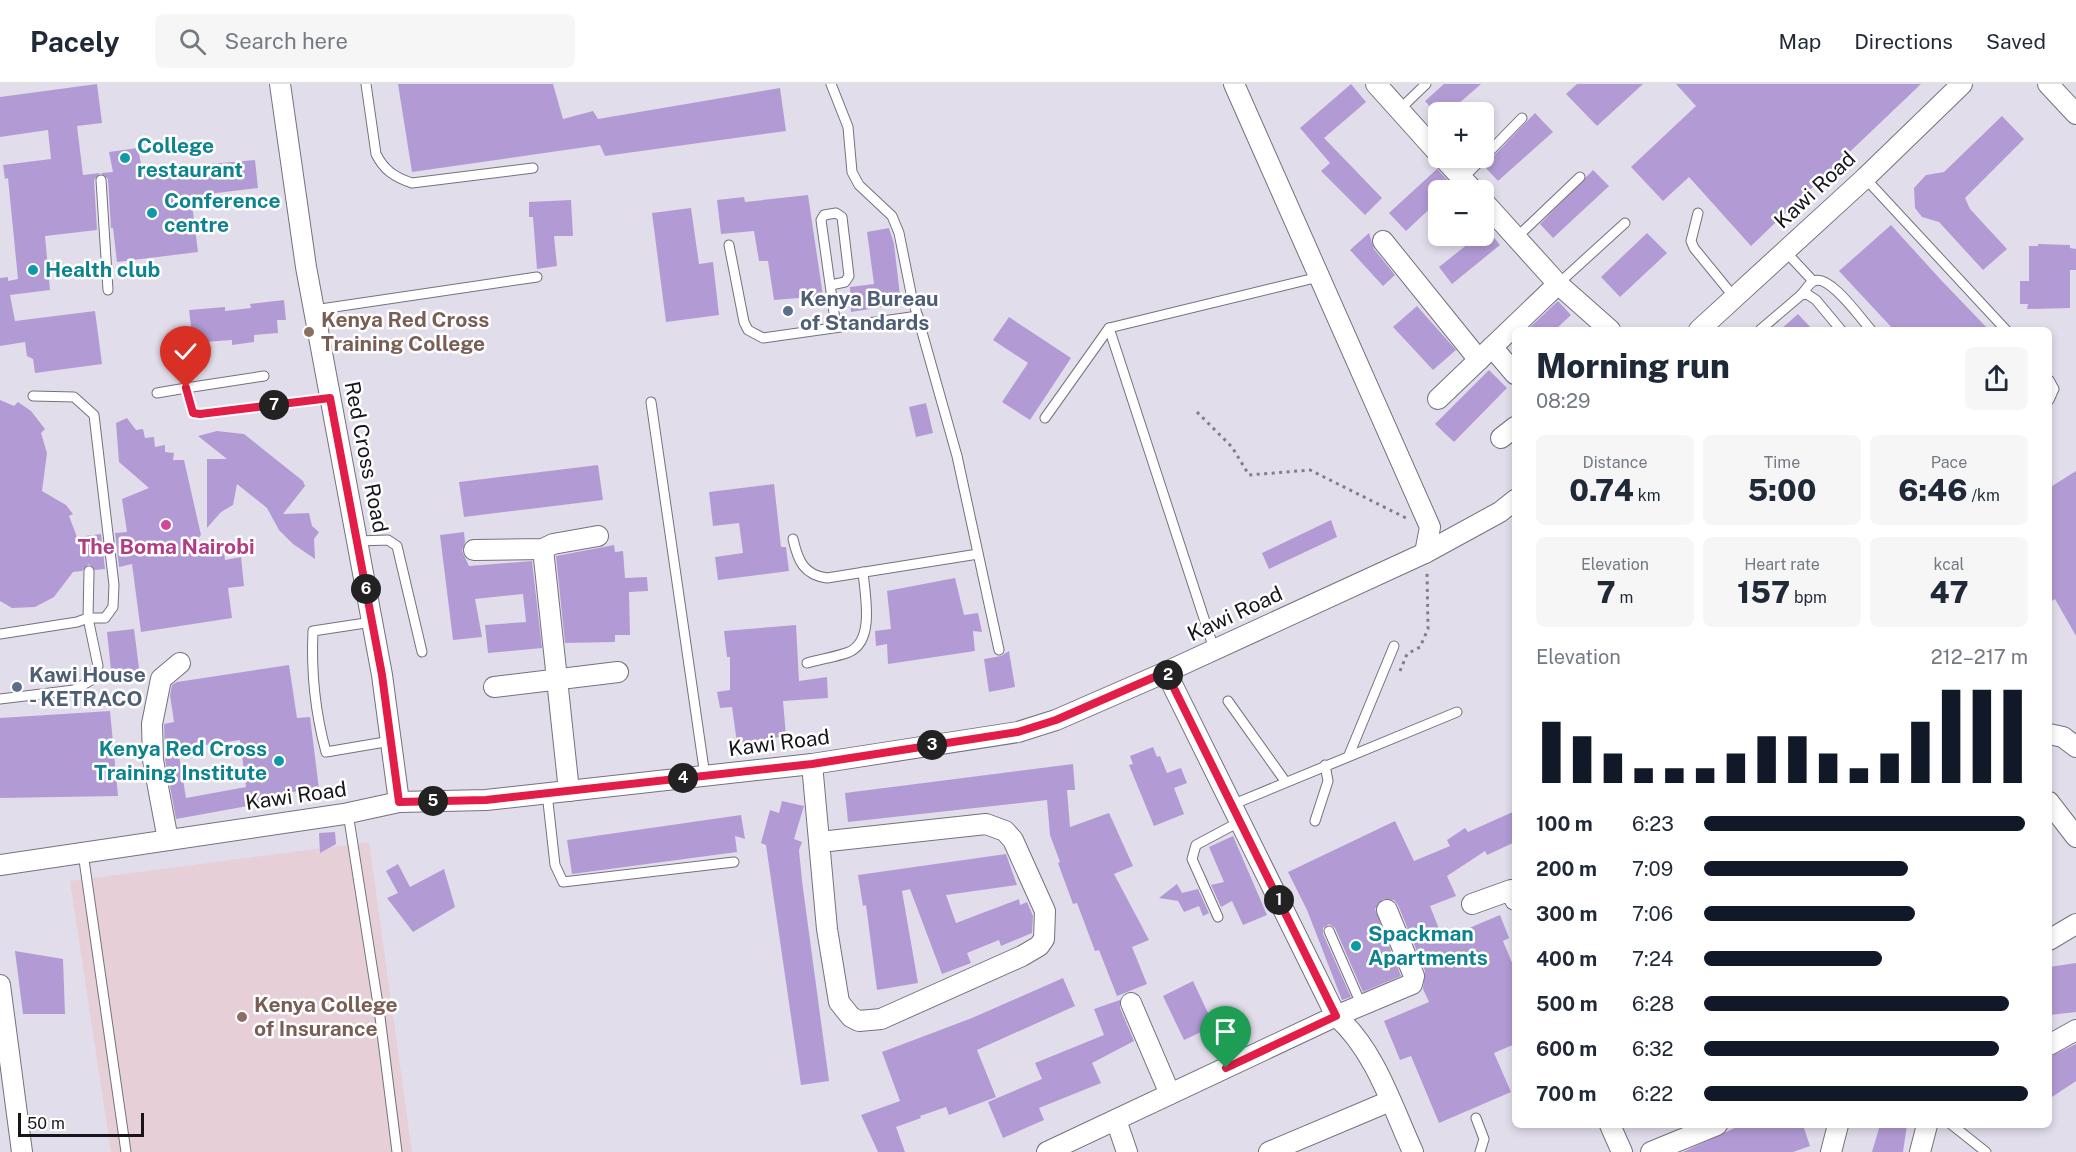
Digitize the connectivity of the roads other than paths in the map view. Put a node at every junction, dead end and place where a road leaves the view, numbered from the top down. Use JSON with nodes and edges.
{"nodes":[{"id":1,"x":280,"y":84,"type":"edge"},
{"id":2,"x":366,"y":84,"type":"edge"},
{"id":3,"x":831,"y":84,"type":"edge"},
{"id":4,"x":1234,"y":84,"type":"edge"},
{"id":5,"x":1376,"y":84,"type":"edge"},
{"id":6,"x":1426,"y":84,"type":"edge"},
{"id":7,"x":1962,"y":84,"type":"edge"},
{"id":8,"x":2048,"y":84,"type":"edge"},
{"id":9,"x":1399,"y":110,"type":"junction"},
{"id":10,"x":2076,"y":114,"type":"edge"},
{"id":11,"x":1522,"y":118,"type":"dead end"},
{"id":12,"x":1428,"y":142,"type":"edge"},
{"id":13,"x":1494,"y":146,"type":"edge"},
{"id":14,"x":533,"y":168,"type":"dead end"},
{"id":15,"x":1452,"y":168,"type":"edge"},
{"id":16,"x":1580,"y":177,"type":"dead end"},
{"id":17,"x":1865,"y":178,"type":"junction"},
{"id":18,"x":101,"y":180,"type":"dead end"},
{"id":19,"x":1463,"y":180,"type":"edge"},
{"id":20,"x":1494,"y":213,"type":"edge"},
{"id":21,"x":1698,"y":213,"type":"dead end"},
{"id":22,"x":1625,"y":223,"type":"dead end"},
{"id":23,"x":1516,"y":238,"type":"junction"},
{"id":24,"x":1383,"y":241,"type":"dead end"},
{"id":25,"x":729,"y":245,"type":"dead end"},
{"id":26,"x":1785,"y":251,"type":"junction"},
{"id":27,"x":537,"y":277,"type":"dead end"},
{"id":28,"x":1319,"y":278,"type":"junction"},
{"id":29,"x":1813,"y":281,"type":"junction"},
{"id":30,"x":1558,"y":284,"type":"junction"},
{"id":31,"x":831,"y":285,"type":"junction"},
{"id":32,"x":108,"y":290,"type":"dead end"},
{"id":33,"x":1801,"y":295,"type":"junction"},
{"id":34,"x":1734,"y":297,"type":"junction"},
{"id":35,"x":314,"y":310,"type":"junction"},
{"id":36,"x":918,"y":316,"type":"junction"},
{"id":37,"x":836,"y":327,"type":"junction"},
{"id":38,"x":1513,"y":327,"type":"edge"},
{"id":39,"x":1607,"y":327,"type":"edge"},
{"id":40,"x":1702,"y":327,"type":"edge"},
{"id":41,"x":1764,"y":327,"type":"edge"},
{"id":42,"x":1838,"y":327,"type":"edge"},
{"id":43,"x":1868,"y":327,"type":"edge"},
{"id":44,"x":2003,"y":327,"type":"edge"},
{"id":45,"x":1109,"y":328,"type":"junction"},
{"id":46,"x":1512,"y":328,"type":"edge"},
{"id":47,"x":1486,"y":353,"type":"junction"},
{"id":48,"x":1512,"y":372,"type":"edge"},
{"id":49,"x":264,"y":376,"type":"dead end"},
{"id":50,"x":186,"y":388,"type":"junction"},
{"id":51,"x":157,"y":393,"type":"dead end"},
{"id":52,"x":33,"y":396,"type":"dead end"},
{"id":53,"x":330,"y":398,"type":"junction"},
{"id":54,"x":1438,"y":399,"type":"dead end"},
{"id":55,"x":651,"y":402,"type":"dead end"},
{"id":56,"x":1045,"y":418,"type":"dead end"},
{"id":57,"x":1512,"y":502,"type":"edge"},
{"id":58,"x":598,"y":536,"type":"dead end"},
{"id":59,"x":793,"y":539,"type":"dead end"},
{"id":60,"x":357,"y":541,"type":"junction"},
{"id":61,"x":543,"y":549,"type":"junction"},
{"id":62,"x":474,"y":550,"type":"dead end"},
{"id":63,"x":1425,"y":553,"type":"junction"},
{"id":64,"x":978,"y":554,"type":"junction"},
{"id":65,"x":89,"y":571,"type":"dead end"},
{"id":66,"x":863,"y":572,"type":"junction"},
{"id":67,"x":88,"y":618,"type":"junction"},
{"id":68,"x":372,"y":621,"type":"junction"},
{"id":69,"x":0,"y":634,"type":"edge"},
{"id":70,"x":1394,"y":646,"type":"dead end"},
{"id":71,"x":1215,"y":649,"type":"junction"},
{"id":72,"x":999,"y":650,"type":"dead end"},
{"id":73,"x":422,"y":652,"type":"dead end"},
{"id":74,"x":180,"y":663,"type":"dead end"},
{"id":75,"x":807,"y":663,"type":"dead end"},
{"id":76,"x":618,"y":672,"type":"dead end"},
{"id":77,"x":1166,"y":672,"type":"junction"},
{"id":78,"x":557,"y":679,"type":"junction"},
{"id":79,"x":494,"y":687,"type":"dead end"},
{"id":80,"x":0,"y":699,"type":"edge"},
{"id":81,"x":1228,"y":701,"type":"dead end"},
{"id":82,"x":1457,"y":712,"type":"dead end"},
{"id":83,"x":2052,"y":735,"type":"edge"},
{"id":84,"x":392,"y":741,"type":"junction"},
{"id":85,"x":2076,"y":747,"type":"edge"},
{"id":86,"x":1349,"y":755,"type":"junction"},
{"id":87,"x":812,"y":764,"type":"junction"},
{"id":88,"x":1325,"y":765,"type":"junction"},
{"id":89,"x":705,"y":776,"type":"junction"},
{"id":90,"x":1285,"y":781,"type":"junction"},
{"id":91,"x":569,"y":791,"type":"junction"},
{"id":92,"x":547,"y":793,"type":"junction"},
{"id":93,"x":399,"y":802,"type":"junction"},
{"id":94,"x":2052,"y":806,"type":"edge"},
{"id":95,"x":348,"y":813,"type":"junction"},
{"id":96,"x":1237,"y":813,"type":"junction"},
{"id":97,"x":1315,"y":821,"type":"dead end"},
{"id":98,"x":2076,"y":837,"type":"edge"},
{"id":99,"x":168,"y":840,"type":"junction"},
{"id":100,"x":820,"y":842,"type":"junction"},
{"id":101,"x":83,"y":853,"type":"junction"},
{"id":102,"x":734,"y":862,"type":"dead end"},
{"id":103,"x":0,"y":866,"type":"edge"},
{"id":104,"x":1512,"y":894,"type":"edge"},
{"id":105,"x":1472,"y":904,"type":"dead end"},
{"id":106,"x":1386,"y":910,"type":"dead end"},
{"id":107,"x":1218,"y":917,"type":"dead end"},
{"id":108,"x":2076,"y":924,"type":"edge"},
{"id":109,"x":1329,"y":931,"type":"dead end"},
{"id":110,"x":2052,"y":938,"type":"edge"},
{"id":111,"x":0,"y":985,"type":"edge"},
{"id":112,"x":1131,"y":1003,"type":"dead end"},
{"id":113,"x":1361,"y":1004,"type":"junction"},
{"id":114,"x":1336,"y":1016,"type":"junction"},
{"id":115,"x":2076,"y":1030,"type":"edge"},
{"id":116,"x":2052,"y":1043,"type":"edge"},
{"id":117,"x":1170,"y":1094,"type":"junction"},
{"id":118,"x":1390,"y":1101,"type":"junction"},
{"id":119,"x":8,"y":1102,"type":"edge"},
{"id":120,"x":1476,"y":1118,"type":"dead end"},
{"id":121,"x":1116,"y":1120,"type":"junction"},
{"id":122,"x":1611,"y":1128,"type":"edge"},
{"id":123,"x":1710,"y":1128,"type":"edge"},
{"id":124,"x":1837,"y":1128,"type":"edge"},
{"id":125,"x":1926,"y":1128,"type":"edge"},
{"id":126,"x":1956,"y":1128,"type":"edge"},
{"id":127,"x":22,"y":1152,"type":"edge"},
{"id":128,"x":126,"y":1152,"type":"edge"},
{"id":129,"x":398,"y":1152,"type":"edge"},
{"id":130,"x":1047,"y":1152,"type":"edge"},
{"id":131,"x":1127,"y":1152,"type":"edge"},
{"id":132,"x":1269,"y":1152,"type":"edge"},
{"id":133,"x":1413,"y":1152,"type":"edge"},
{"id":134,"x":1480,"y":1152,"type":"edge"},
{"id":135,"x":1622,"y":1152,"type":"edge"},
{"id":136,"x":1651,"y":1152,"type":"edge"},
{"id":137,"x":1831,"y":1152,"type":"edge"},
{"id":138,"x":1920,"y":1152,"type":"edge"},
{"id":139,"x":1986,"y":1152,"type":"edge"}],
"edges":[{"from":1,"to":35,"type":"street","name":"Red Cross Road"},
{"from":2,"to":14,"type":"lane"},
{"from":3,"to":36,"type":"lane"},
{"from":4,"to":28,"type":"street"},
{"from":5,"to":9,"type":"street"},
{"from":6,"to":9,"type":"lane"},
{"from":7,"to":17,"type":"street","name":"Kawi Road"},
{"from":8,"to":10,"type":"street"},
{"from":9,"to":12,"type":"street"},
{"from":11,"to":13,"type":"lane"},
{"from":15,"to":19,"type":"street"},
{"from":16,"to":23,"type":"lane"},
{"from":17,"to":26,"type":"street","name":"Kawi Road"},
{"from":17,"to":44,"type":"lane"},
{"from":18,"to":32,"type":"lane"},
{"from":20,"to":23,"type":"street"},
{"from":21,"to":34,"type":"lane"},
{"from":22,"to":30,"type":"lane"},
{"from":23,"to":30,"type":"street"},
{"from":24,"to":47,"type":"street"},
{"from":25,"to":37,"type":"lane"},
{"from":26,"to":29,"type":"lane"},
{"from":26,"to":34,"type":"street","name":"Kawi Road"},
{"from":27,"to":35,"type":"lane"},
{"from":28,"to":45,"type":"lane"},
{"from":28,"to":63,"type":"street"},
{"from":29,"to":33,"type":"lane"},
{"from":29,"to":43,"type":"lane"},
{"from":30,"to":38,"type":"street"},
{"from":30,"to":39,"type":"street"},
{"from":31,"to":31,"type":"lane"},
{"from":31,"to":37,"type":"lane"},
{"from":33,"to":41,"type":"lane"},
{"from":33,"to":42,"type":"lane"},
{"from":34,"to":40,"type":"street","name":"Kawi Road"},
{"from":35,"to":53,"type":"street","name":"Red Cross Road"},
{"from":36,"to":37,"type":"lane"},
{"from":36,"to":64,"type":"lane"},
{"from":45,"to":56,"type":"lane"},
{"from":45,"to":71,"type":"lane"},
{"from":46,"to":47,"type":"street"},
{"from":47,"to":48,"type":"street"},
{"from":47,"to":54,"type":"street"},
{"from":49,"to":50,"type":"lane"},
{"from":50,"to":51,"type":"lane"},
{"from":50,"to":53,"type":"lane"},
{"from":52,"to":67,"type":"lane"},
{"from":53,"to":60,"type":"street","name":"Red Cross Road"},
{"from":55,"to":89,"type":"lane"},
{"from":57,"to":63,"type":"street","name":"Kawi Road"},
{"from":58,"to":61,"type":"street"},
{"from":59,"to":66,"type":"lane"},
{"from":60,"to":68,"type":"street","name":"Red Cross Road"},
{"from":60,"to":73,"type":"lane"},
{"from":61,"to":62,"type":"street"},
{"from":61,"to":78,"type":"street"},
{"from":63,"to":71,"type":"street","name":"Kawi Road"},
{"from":64,"to":66,"type":"lane"},
{"from":64,"to":72,"type":"lane"},
{"from":65,"to":67,"type":"lane"},
{"from":66,"to":75,"type":"lane"},
{"from":67,"to":69,"type":"lane"},
{"from":67,"to":80,"type":"lane"},
{"from":68,"to":84,"type":"street","name":"Red Cross Road"},
{"from":68,"to":84,"type":"lane"},
{"from":70,"to":86,"type":"lane"},
{"from":71,"to":77,"type":"street","name":"Kawi Road"},
{"from":74,"to":99,"type":"street"},
{"from":76,"to":78,"type":"street"},
{"from":77,"to":87,"type":"street","name":"Kawi Road"},
{"from":77,"to":96,"type":"street"},
{"from":78,"to":79,"type":"street"},
{"from":78,"to":91,"type":"street"},
{"from":81,"to":90,"type":"lane"},
{"from":82,"to":86,"type":"lane"},
{"from":83,"to":85,"type":"street"},
{"from":84,"to":93,"type":"street","name":"Red Cross Road"},
{"from":86,"to":88,"type":"lane"},
{"from":87,"to":89,"type":"street","name":"Kawi Road"},
{"from":87,"to":100,"type":"street"},
{"from":88,"to":90,"type":"lane"},
{"from":88,"to":97,"type":"lane"},
{"from":89,"to":91,"type":"street","name":"Kawi Road"},
{"from":90,"to":96,"type":"lane"},
{"from":91,"to":92,"type":"street","name":"Kawi Road"},
{"from":92,"to":93,"type":"street","name":"Kawi Road"},
{"from":92,"to":102,"type":"lane"},
{"from":93,"to":95,"type":"street","name":"Kawi Road"},
{"from":94,"to":98,"type":"street"},
{"from":95,"to":99,"type":"street","name":"Kawi Road"},
{"from":95,"to":129,"type":"lane"},
{"from":96,"to":107,"type":"lane"},
{"from":96,"to":114,"type":"street"},
{"from":99,"to":101,"type":"street","name":"Kawi Road"},
{"from":100,"to":100,"type":"street"},
{"from":101,"to":103,"type":"street","name":"Kawi Road"},
{"from":101,"to":128,"type":"lane"},
{"from":104,"to":105,"type":"street"},
{"from":106,"to":113,"type":"street"},
{"from":108,"to":110,"type":"street"},
{"from":109,"to":113,"type":"lane"},
{"from":111,"to":119,"type":"street"},
{"from":112,"to":117,"type":"street"},
{"from":113,"to":114,"type":"street"},
{"from":114,"to":117,"type":"street"},
{"from":114,"to":118,"type":"street"},
{"from":115,"to":116,"type":"street"},
{"from":117,"to":121,"type":"street"},
{"from":118,"to":132,"type":"street"},
{"from":118,"to":133,"type":"street"},
{"from":119,"to":127,"type":"street"},
{"from":120,"to":134,"type":"lane"},
{"from":121,"to":130,"type":"street"},
{"from":121,"to":131,"type":"street"},
{"from":122,"to":135,"type":"street"},
{"from":123,"to":136,"type":"street"},
{"from":124,"to":137,"type":"street"},
{"from":125,"to":138,"type":"street"},
{"from":126,"to":139,"type":"lane"}]}
